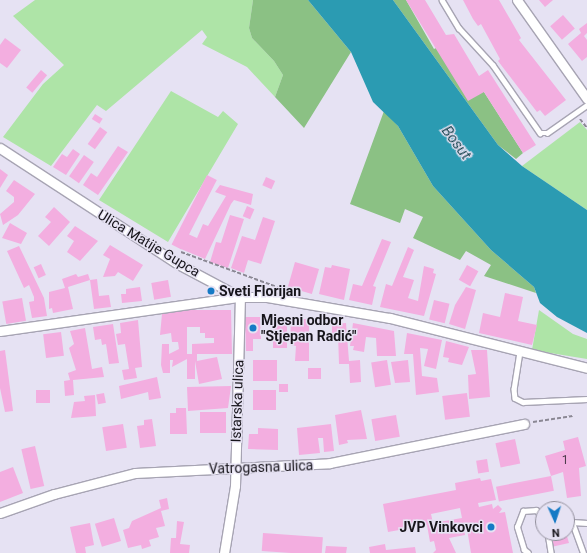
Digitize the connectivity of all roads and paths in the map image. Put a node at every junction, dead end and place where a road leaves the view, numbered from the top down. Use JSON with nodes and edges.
{"nodes":[{"id":1,"x":442,"y":0,"type":"edge"},
{"id":2,"x":518,"y":0,"type":"edge"},
{"id":3,"x":587,"y":99,"type":"edge"},
{"id":4,"x":587,"y":105,"type":"edge"},
{"id":5,"x":576,"y":113,"type":"junction"},
{"id":6,"x":587,"y":128,"type":"edge"},
{"id":7,"x":0,"y":148,"type":"edge"},
{"id":8,"x":176,"y":250,"type":"dead end"},
{"id":9,"x":286,"y":289,"type":"dead end"},
{"id":10,"x":240,"y":297,"type":"junction"},
{"id":11,"x":0,"y":331,"type":"edge"},
{"id":12,"x":520,"y":352,"type":"junction"},
{"id":13,"x":587,"y":368,"type":"edge"},
{"id":14,"x":587,"y":399,"type":"edge"},
{"id":15,"x":573,"y":416,"type":"dead end"},
{"id":16,"x":543,"y":421,"type":"dead end"},
{"id":17,"x":524,"y":424,"type":"dead end"},
{"id":18,"x":235,"y":468,"type":"junction"},
{"id":19,"x":535,"y":510,"type":"edge"},
{"id":20,"x":0,"y":513,"type":"edge"},
{"id":21,"x":587,"y":522,"type":"edge"},
{"id":22,"x":549,"y":541,"type":"edge"},
{"id":23,"x":224,"y":553,"type":"edge"},
{"id":24,"x":528,"y":553,"type":"edge"},
{"id":25,"x":551,"y":553,"type":"edge"},
{"id":26,"x":583,"y":553,"type":"edge"}],
"edges":[{"from":1,"to":5,"type":"lane"},
{"from":2,"to":3,"type":"street"},
{"from":4,"to":5,"type":"lane"},
{"from":5,"to":6,"type":"path"},
{"from":7,"to":10,"type":"street","name":"Ulica Matije Gupca"},
{"from":8,"to":9,"type":"path"},
{"from":10,"to":11,"type":"street"},
{"from":10,"to":12,"type":"street","name":"Ulica Matije Gupca"},
{"from":10,"to":18,"type":"street","name":"Istarska ulica"},
{"from":12,"to":13,"type":"street","name":"Ulica Matije Gupca"},
{"from":12,"to":14,"type":"lane"},
{"from":15,"to":16,"type":"path"},
{"from":17,"to":18,"type":"street","name":"Vatrogasna ulica"},
{"from":18,"to":20,"type":"street","name":"Vatrogasna ulica"},
{"from":18,"to":23,"type":"street","name":"Istarska ulica"},
{"from":19,"to":24,"type":"lane"},
{"from":21,"to":26,"type":"lane"},
{"from":22,"to":25,"type":"lane"}]}
